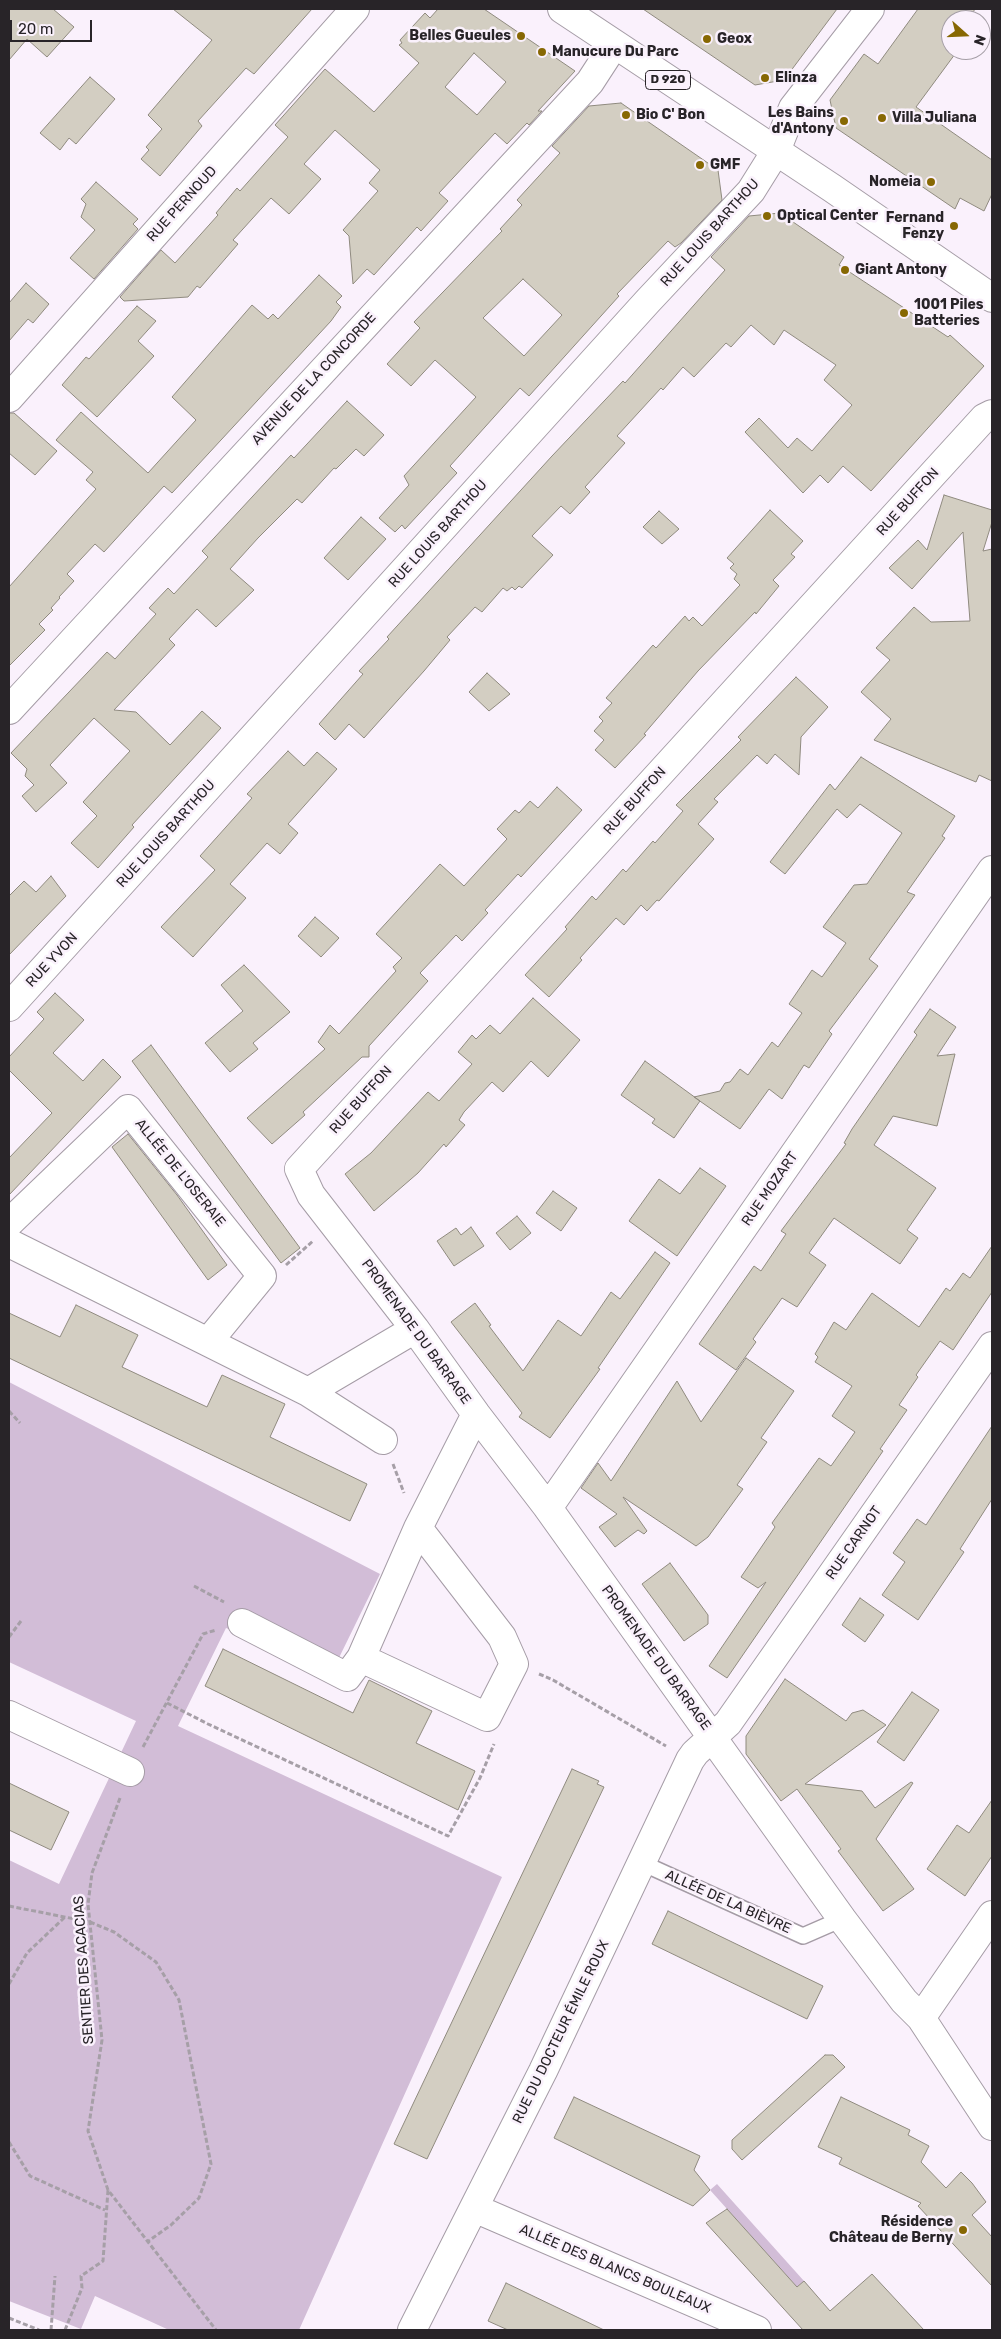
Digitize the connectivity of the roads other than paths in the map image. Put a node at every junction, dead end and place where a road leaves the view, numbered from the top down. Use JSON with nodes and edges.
{"nodes":[{"id":1,"x":355,"y":9,"type":"edge"},
{"id":2,"x":870,"y":9,"type":"edge"},
{"id":3,"x":564,"y":10,"type":"edge"},
{"id":4,"x":614,"y":45,"type":"junction"},
{"id":5,"x":776,"y":151,"type":"junction"},
{"id":6,"x":992,"y":298,"type":"edge"},
{"id":7,"x":9,"y":398,"type":"edge"},
{"id":8,"x":992,"y":414,"type":"edge"},
{"id":9,"x":9,"y":710,"type":"edge"},
{"id":10,"x":992,"y":870,"type":"edge"},
{"id":11,"x":95,"y":912,"type":"joint"},
{"id":12,"x":9,"y":1007,"type":"edge"},
{"id":13,"x":312,"y":1196,"type":"joint"},
{"id":14,"x":9,"y":1223,"type":"edge"},
{"id":15,"x":9,"y":1243,"type":"edge"},
{"id":16,"x":415,"y":1329,"type":"junction"},
{"id":17,"x":208,"y":1342,"type":"junction"},
{"id":18,"x":992,"y":1346,"type":"edge"},
{"id":19,"x":308,"y":1392,"type":"junction"},
{"id":20,"x":476,"y":1414,"type":"junction"},
{"id":21,"x":383,"y":1440,"type":"road end"},
{"id":22,"x":548,"y":1508,"type":"junction"},
{"id":23,"x":418,"y":1528,"type":"junction"},
{"id":24,"x":242,"y":1623,"type":"road end"},
{"id":25,"x":361,"y":1658,"type":"junction"},
{"id":26,"x":9,"y":1715,"type":"edge"},
{"id":27,"x":712,"y":1737,"type":"junction"},
{"id":28,"x":130,"y":1772,"type":"road end"},
{"id":29,"x":642,"y":1863,"type":"junction"},
{"id":30,"x":992,"y":1915,"type":"edge"},
{"id":31,"x":842,"y":1919,"type":"junction"},
{"id":32,"x":921,"y":2018,"type":"junction"},
{"id":33,"x":992,"y":2126,"type":"edge"},
{"id":34,"x":474,"y":2208,"type":"junction"},
{"id":35,"x":412,"y":2330,"type":"edge"},
{"id":36,"x":757,"y":2330,"type":"edge"}],
"edges":[{"from":1,"to":7,"type":"street","name":"RUE PERNOUD"},
{"from":2,"to":5,"type":"street","name":"RUE LOUIS BARTHOU"},
{"from":3,"to":4,"type":"street","number":"D 920"},
{"from":4,"to":5,"type":"street","number":"D 920"},
{"from":4,"to":9,"type":"street","name":"AVENUE DE LA CONCORDE"},
{"from":5,"to":6,"type":"street","number":"D 920"},
{"from":5,"to":11,"type":"street","name":"RUE LOUIS BARTHOU"},
{"from":8,"to":13,"type":"street","name":"RUE BUFFON"},
{"from":10,"to":22,"type":"street","name":"RUE MOZART"},
{"from":11,"to":12,"type":"street","name":"RUE YVON"},
{"from":13,"to":16,"type":"street","name":"PROMENADE DU BARRAGE"},
{"from":14,"to":17,"type":"street","name":"ALLÉE DE L'OSERAIE"},
{"from":15,"to":17,"type":"street"},
{"from":16,"to":19,"type":"street"},
{"from":16,"to":20,"type":"street","name":"PROMENADE DU BARRAGE"},
{"from":17,"to":19,"type":"street"},
{"from":18,"to":27,"type":"street","name":"RUE CARNOT"},
{"from":19,"to":21,"type":"street"},
{"from":20,"to":22,"type":"street","name":"PROMENADE DU BARRAGE"},
{"from":20,"to":23,"type":"street"},
{"from":22,"to":27,"type":"street","name":"PROMENADE DU BARRAGE"},
{"from":23,"to":25,"type":"street"},
{"from":23,"to":25,"type":"street"},
{"from":24,"to":25,"type":"street"},
{"from":26,"to":28,"type":"street"},
{"from":27,"to":29,"type":"street","name":"RUE DU DOCTEUR ÉMILE ROUX"},
{"from":27,"to":31,"type":"street","name":"PROMENADE DU BARRAGE"},
{"from":29,"to":31,"type":"lane","name":"ALLÉE DE LA BIÈVRE"},
{"from":29,"to":34,"type":"street","name":"RUE DU DOCTEUR ÉMILE ROUX"},
{"from":30,"to":32,"type":"street"},
{"from":31,"to":32,"type":"street","name":"PROMENADE DU BARRAGE"},
{"from":32,"to":33,"type":"street","name":"PROMENADE DU BARRAGE"},
{"from":34,"to":35,"type":"street","name":"RUE DU DOCTEUR ÉMILE ROUX"},
{"from":34,"to":36,"type":"street","name":"ALLÉE DES BLANCS BOULEAUX"}]}
